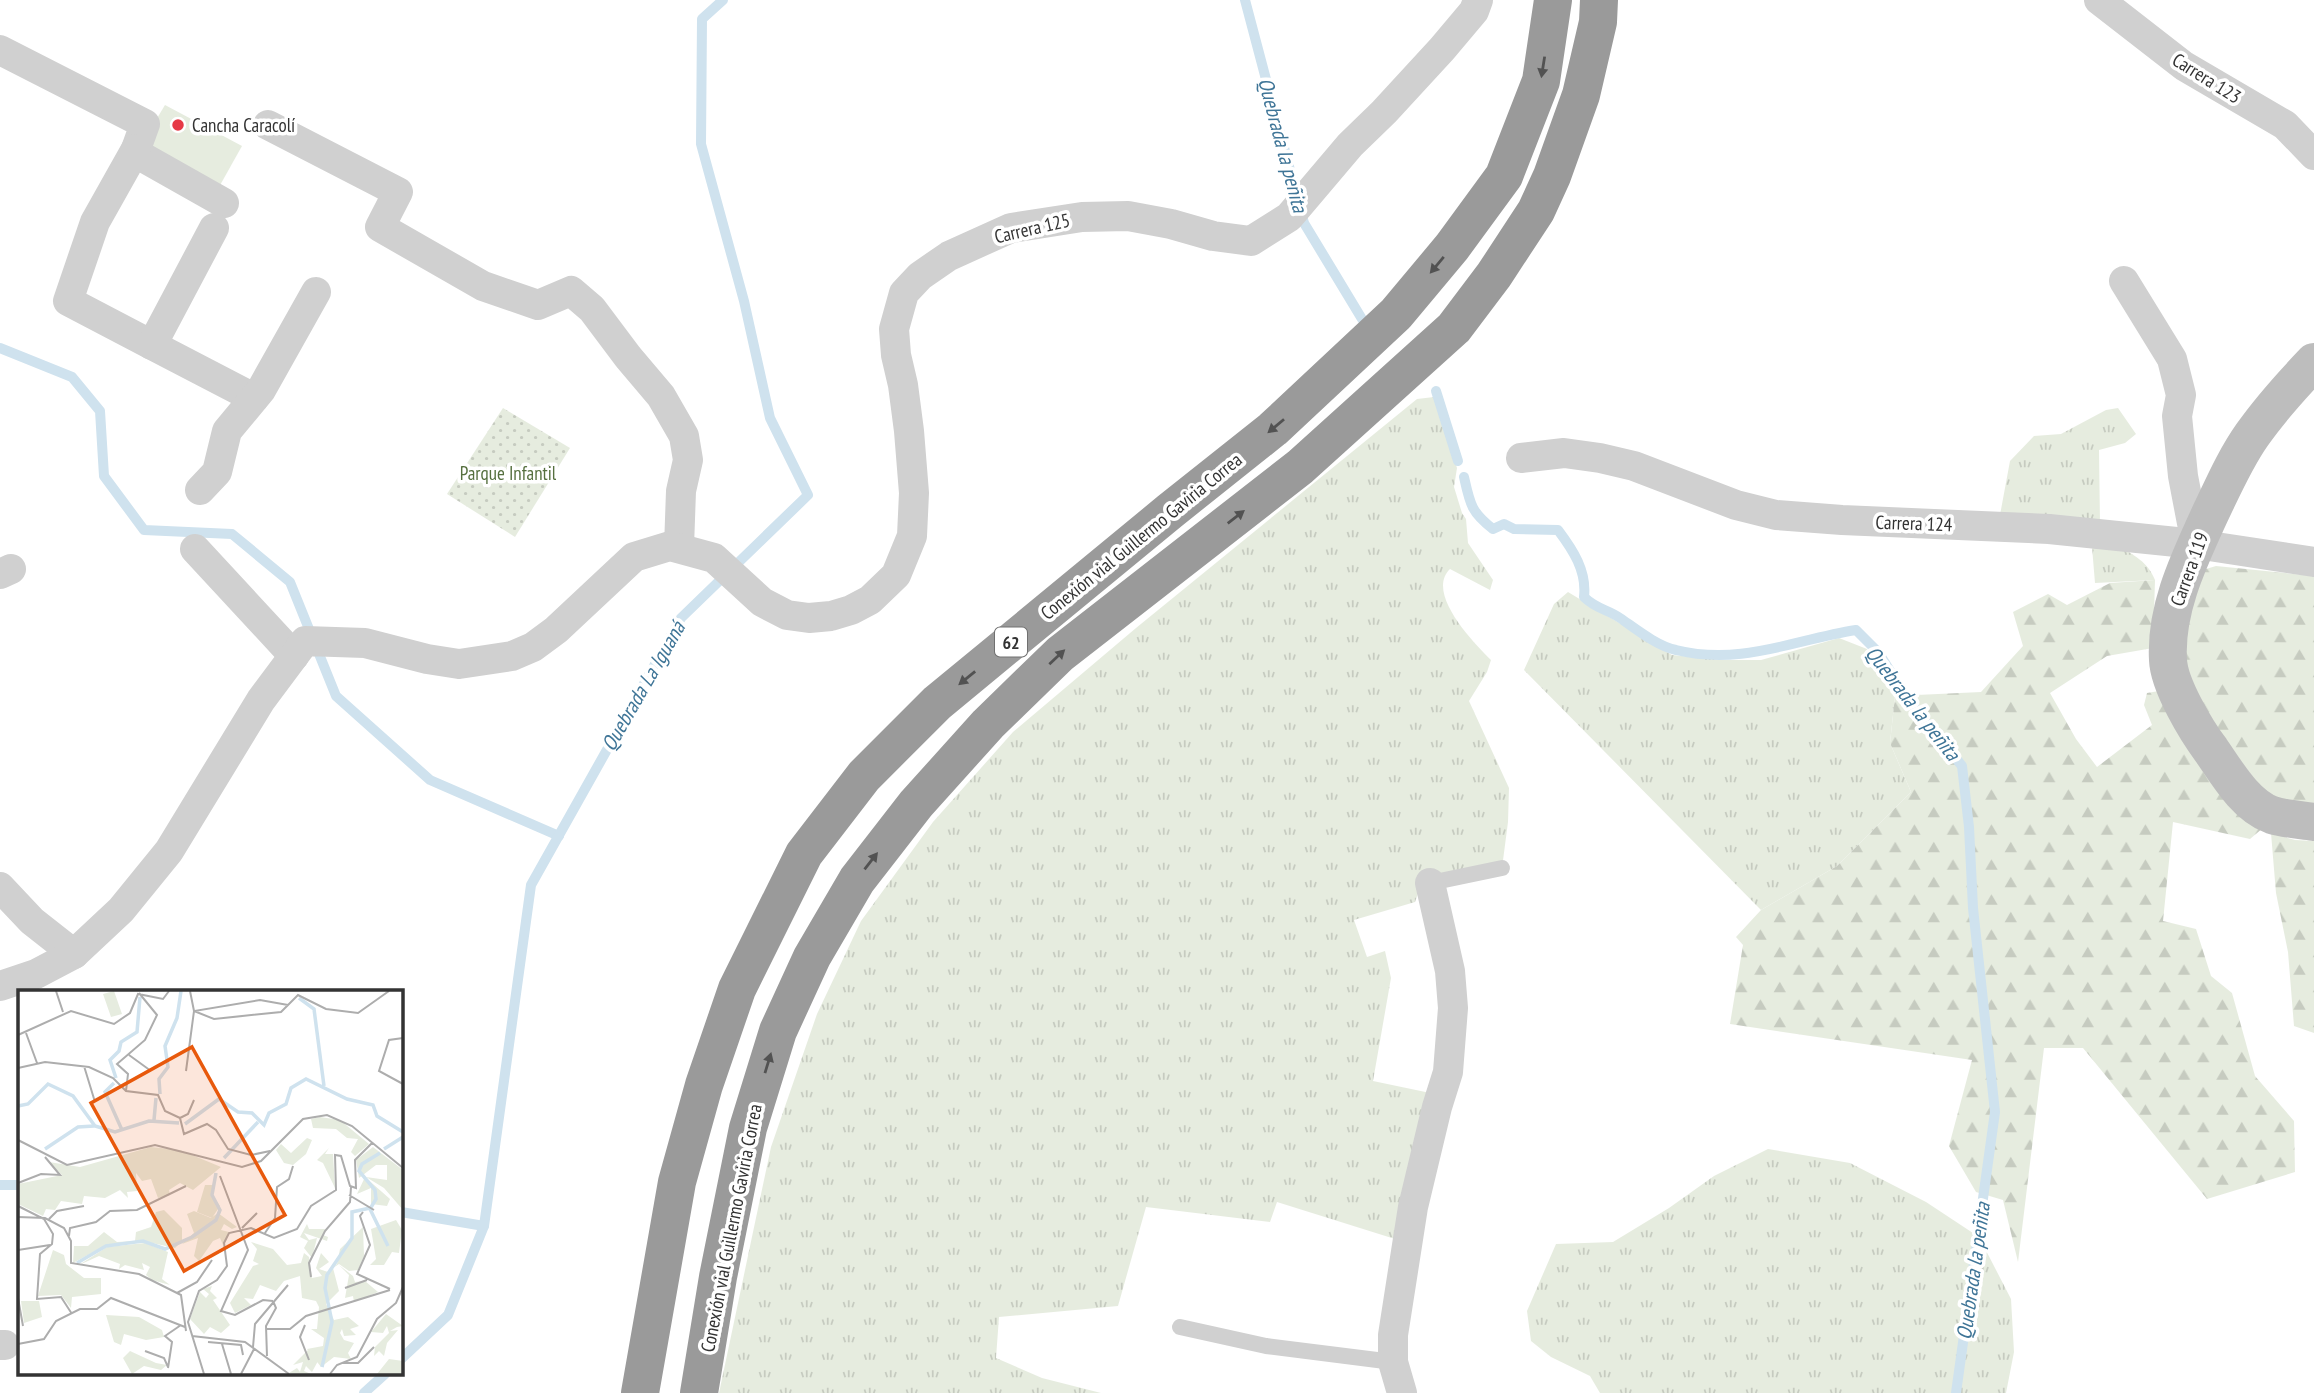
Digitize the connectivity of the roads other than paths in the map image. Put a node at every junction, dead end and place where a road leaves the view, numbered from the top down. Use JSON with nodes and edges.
{"nodes":[{"id":1,"x":1478,"y":0,"type":"edge"},
{"id":2,"x":1553,"y":0,"type":"edge"},
{"id":3,"x":1599,"y":0,"type":"edge"},
{"id":4,"x":2099,"y":0,"type":"edge"},
{"id":5,"x":0,"y":50,"type":"edge"},
{"id":6,"x":268,"y":125,"type":"dead end"},
{"id":7,"x":136,"y":149,"type":"junction"},
{"id":8,"x":2314,"y":155,"type":"edge"},
{"id":9,"x":2124,"y":281,"type":"dead end"},
{"id":10,"x":316,"y":292,"type":"dead end"},
{"id":11,"x":152,"y":345,"type":"junction"},
{"id":12,"x":2314,"y":362,"type":"edge"},
{"id":13,"x":254,"y":398,"type":"junction"},
{"id":14,"x":1521,"y":458,"type":"dead end"},
{"id":15,"x":200,"y":490,"type":"dead end"},
{"id":16,"x":2196,"y":544,"type":"junction"},
{"id":17,"x":679,"y":547,"type":"junction"},
{"id":18,"x":195,"y":549,"type":"dead end"},
{"id":19,"x":2314,"y":562,"type":"edge"},
{"id":20,"x":294,"y":656,"type":"junction"},
{"id":21,"x":2314,"y":822,"type":"edge"},
{"id":22,"x":1502,"y":868,"type":"dead end"},
{"id":23,"x":1430,"y":883,"type":"joint"},
{"id":24,"x":0,"y":887,"type":"edge"},
{"id":25,"x":74,"y":954,"type":"junction"},
{"id":26,"x":0,"y":986,"type":"edge"},
{"id":27,"x":1180,"y":1327,"type":"dead end"},
{"id":28,"x":1393,"y":1362,"type":"junction"},
{"id":29,"x":640,"y":1393,"type":"edge"},
{"id":30,"x":699,"y":1393,"type":"edge"},
{"id":31,"x":1402,"y":1393,"type":"edge"}],
"edges":[{"from":1,"to":17,"type":"street","name":"Carrera 125"},
{"from":2,"to":29,"type":"highway","name":"Conexión vial Guillermo Gaviria Correa","number":"62","one_way":true},
{"from":30,"to":3,"type":"highway","name":"Conexión vial Guillermo Gaviria Correa","number":"62","one_way":true},
{"from":4,"to":8,"type":"street","name":"Carrera 123"},
{"from":5,"to":7,"type":"street"},
{"from":6,"to":17,"type":"street"},
{"from":7,"to":11,"type":"street"},
{"from":7,"to":11,"type":"street"},
{"from":9,"to":16,"type":"street"},
{"from":10,"to":13,"type":"street"},
{"from":11,"to":13,"type":"street"},
{"from":12,"to":16,"type":"street","name":"Carrera 119"},
{"from":13,"to":15,"type":"street"},
{"from":14,"to":16,"type":"street","name":"Carrera 124"},
{"from":16,"to":19,"type":"street","name":"Carrera 124"},
{"from":16,"to":21,"type":"street","name":"Carrera 119"},
{"from":17,"to":20,"type":"street"},
{"from":18,"to":20,"type":"street"},
{"from":20,"to":25,"type":"street"},
{"from":22,"to":23,"type":"lane"},
{"from":23,"to":28,"type":"street"},
{"from":24,"to":25,"type":"street"},
{"from":25,"to":26,"type":"street"},
{"from":27,"to":28,"type":"lane"},
{"from":28,"to":31,"type":"street"}]}
